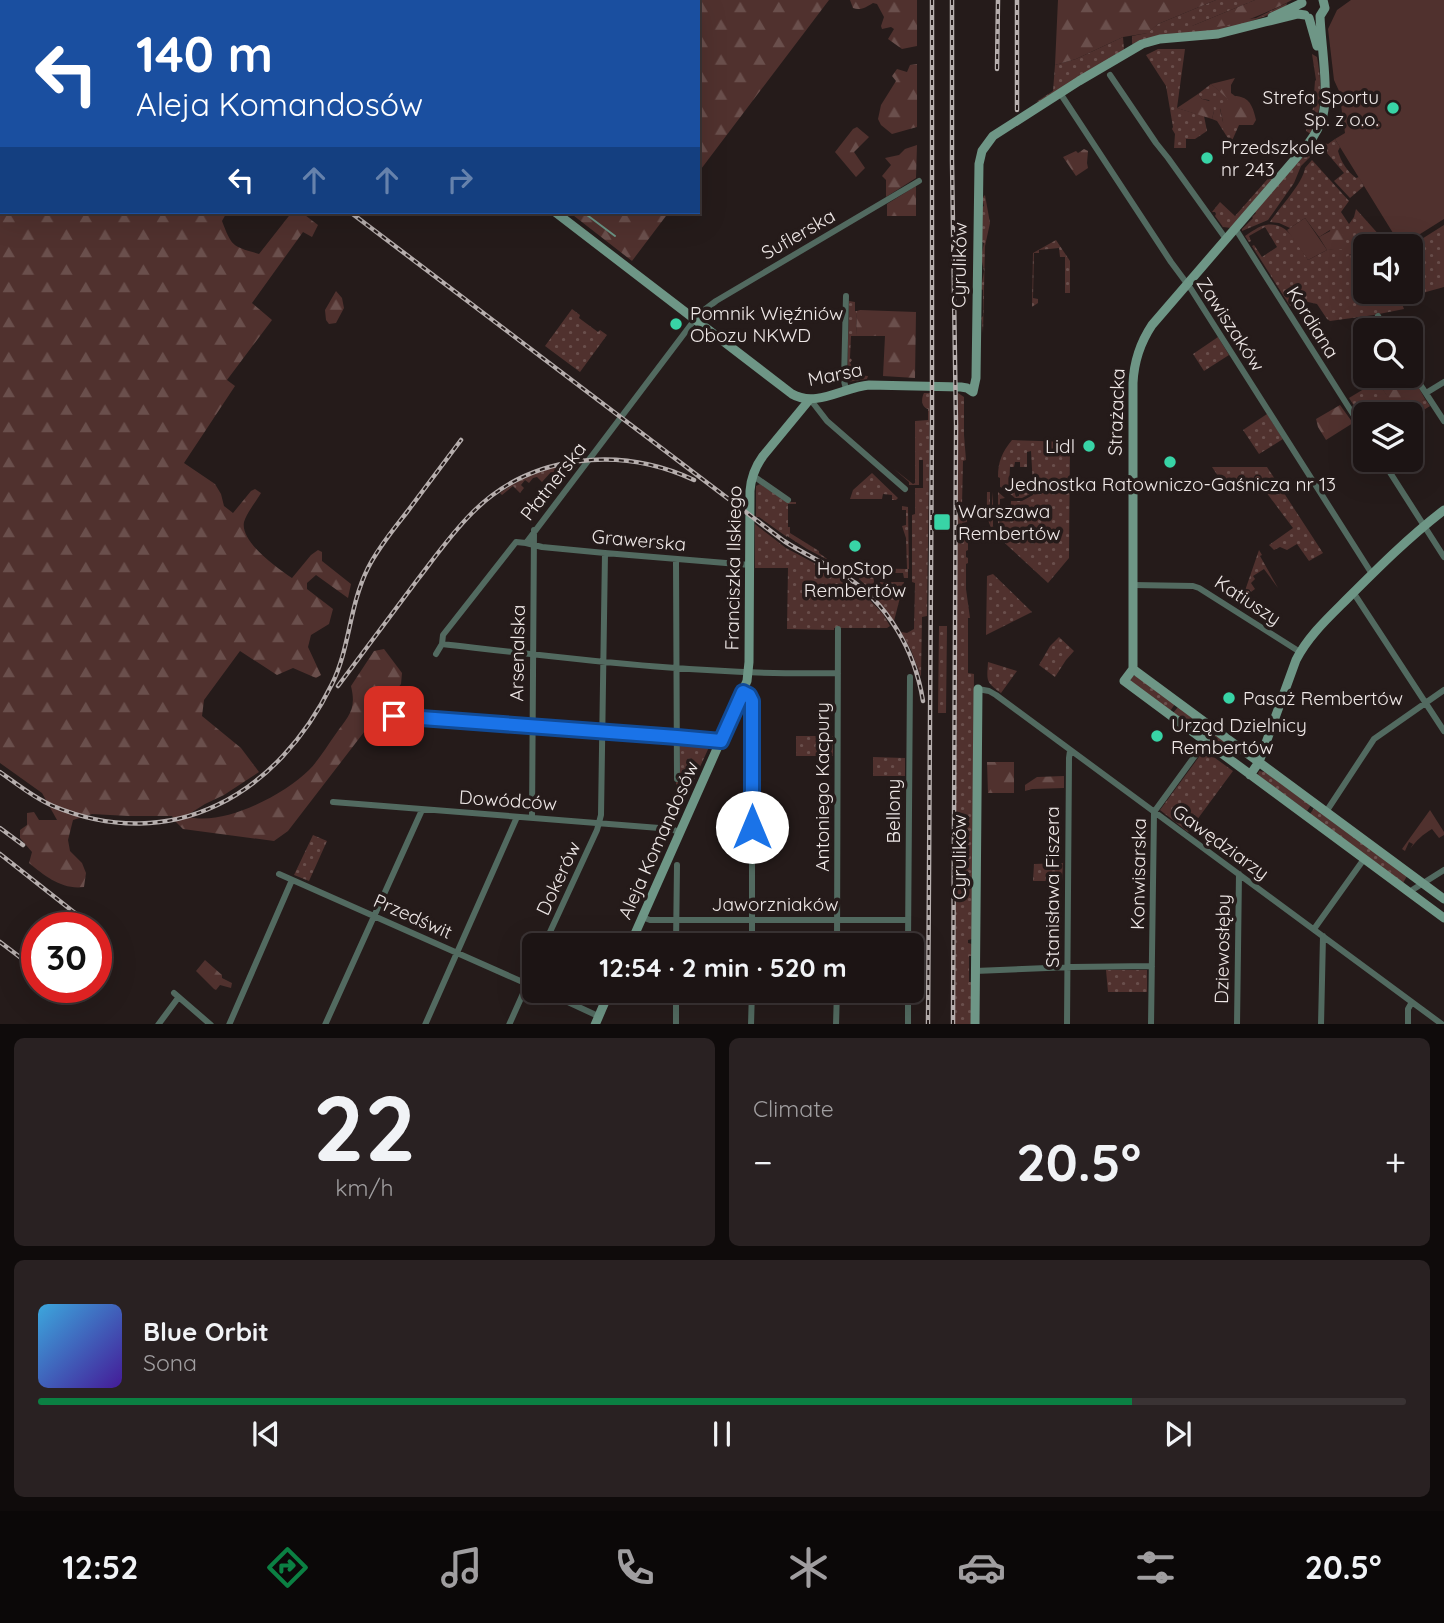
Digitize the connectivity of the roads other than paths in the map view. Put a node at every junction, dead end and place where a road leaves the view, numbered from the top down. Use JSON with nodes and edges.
{"nodes":[{"id":1,"x":1303,"y":1,"type":"edge"},
{"id":2,"x":1325,"y":1,"type":"edge"},
{"id":3,"x":1311,"y":16,"type":"junction"},
{"id":4,"x":1265,"y":22,"type":"junction"},
{"id":5,"x":1110,"y":75,"type":"dead end"},
{"id":6,"x":1060,"y":93,"type":"junction"},
{"id":7,"x":919,"y":181,"type":"dead end"},
{"id":8,"x":558,"y":214,"type":"edge"},
{"id":9,"x":1235,"y":228,"type":"junction"},
{"id":10,"x":1226,"y":239,"type":"junction"},
{"id":11,"x":1186,"y":284,"type":"junction"},
{"id":12,"x":846,"y":296,"type":"dead end"},
{"id":13,"x":695,"y":319,"type":"junction"},
{"id":14,"x":1444,"y":382,"type":"edge"},
{"id":15,"x":1423,"y":388,"type":"edge"},
{"id":16,"x":846,"y":389,"type":"junction"},
{"id":17,"x":973,"y":392,"type":"joint"},
{"id":18,"x":1426,"y":393,"type":"junction"},
{"id":19,"x":810,"y":399,"type":"junction"},
{"id":20,"x":1353,"y":414,"type":"edge"},
{"id":21,"x":1444,"y":421,"type":"edge"},
{"id":22,"x":1390,"y":472,"type":"edge"},
{"id":23,"x":752,"y":475,"type":"junction"},
{"id":24,"x":905,"y":489,"type":"dead end"},
{"id":25,"x":788,"y":500,"type":"dead end"},
{"id":26,"x":1444,"y":510,"type":"edge"},
{"id":27,"x":1424,"y":526,"type":"junction"},
{"id":28,"x":534,"y":530,"type":"junction"},
{"id":29,"x":526,"y":543,"type":"junction"},
{"id":30,"x":535,"y":546,"type":"junction"},
{"id":31,"x":605,"y":553,"type":"junction"},
{"id":32,"x":1444,"y":557,"type":"edge"},
{"id":33,"x":676,"y":559,"type":"junction"},
{"id":34,"x":750,"y":565,"type":"junction"},
{"id":35,"x":1372,"y":574,"type":"junction"},
{"id":36,"x":1133,"y":585,"type":"junction"},
{"id":37,"x":1353,"y":592,"type":"junction"},
{"id":38,"x":838,"y":629,"type":"dead end"},
{"id":39,"x":442,"y":644,"type":"junction"},
{"id":40,"x":1300,"y":652,"type":"junction"},
{"id":41,"x":436,"y":654,"type":"dead end"},
{"id":42,"x":533,"y":654,"type":"junction"},
{"id":43,"x":604,"y":661,"type":"junction"},
{"id":44,"x":677,"y":667,"type":"junction"},
{"id":45,"x":1133,"y":669,"type":"junction"},
{"id":46,"x":748,"y":672,"type":"junction"},
{"id":47,"x":838,"y":673,"type":"junction"},
{"id":48,"x":910,"y":677,"type":"dead end"},
{"id":49,"x":978,"y":689,"type":"joint"},
{"id":50,"x":1444,"y":690,"type":"edge"},
{"id":51,"x":743,"y":692,"type":"junction"},
{"id":52,"x":1425,"y":703,"type":"junction"},
{"id":53,"x":394,"y":716,"type":"dead end"},
{"id":54,"x":532,"y":726,"type":"junction"},
{"id":55,"x":1444,"y":731,"type":"edge"},
{"id":56,"x":603,"y":732,"type":"junction"},
{"id":57,"x":677,"y":737,"type":"junction"},
{"id":58,"x":721,"y":741,"type":"junction"},
{"id":59,"x":1205,"y":741,"type":"junction"},
{"id":60,"x":1070,"y":751,"type":"junction"},
{"id":61,"x":1259,"y":762,"type":"junction"},
{"id":62,"x":1250,"y":775,"type":"junction"},
{"id":63,"x":677,"y":779,"type":"dead end"},
{"id":64,"x":333,"y":802,"type":"dead end"},
{"id":65,"x":422,"y":810,"type":"junction"},
{"id":66,"x":1154,"y":812,"type":"junction"},
{"id":67,"x":1326,"y":812,"type":"junction"},
{"id":68,"x":517,"y":817,"type":"junction"},
{"id":69,"x":532,"y":818,"type":"junction"},
{"id":70,"x":599,"y":823,"type":"junction"},
{"id":71,"x":680,"y":833,"type":"junction"},
{"id":72,"x":1364,"y":859,"type":"junction"},
{"id":73,"x":677,"y":864,"type":"dead end"},
{"id":74,"x":1444,"y":870,"type":"edge"},
{"id":75,"x":279,"y":874,"type":"dead end"},
{"id":76,"x":1239,"y":874,"type":"junction"},
{"id":77,"x":292,"y":880,"type":"junction"},
{"id":78,"x":1423,"y":883,"type":"junction"},
{"id":79,"x":1409,"y":892,"type":"junction"},
{"id":80,"x":1444,"y":899,"type":"edge"},
{"id":81,"x":374,"y":916,"type":"junction"},
{"id":82,"x":642,"y":917,"type":"junction"},
{"id":83,"x":1444,"y":918,"type":"edge"},
{"id":84,"x":837,"y":919,"type":"junction"},
{"id":85,"x":677,"y":920,"type":"junction"},
{"id":86,"x":752,"y":920,"type":"junction"},
{"id":87,"x":908,"y":920,"type":"junction"},
{"id":88,"x":1314,"y":929,"type":"junction"},
{"id":89,"x":549,"y":933,"type":"edge"},
{"id":90,"x":635,"y":933,"type":"edge"},
{"id":91,"x":676,"y":933,"type":"edge"},
{"id":92,"x":752,"y":933,"type":"edge"},
{"id":93,"x":837,"y":933,"type":"edge"},
{"id":94,"x":908,"y":933,"type":"edge"},
{"id":95,"x":1322,"y":936,"type":"junction"},
{"id":96,"x":457,"y":953,"type":"junction"},
{"id":97,"x":1152,"y":967,"type":"junction"},
{"id":98,"x":1068,"y":968,"type":"junction"},
{"id":99,"x":975,"y":971,"type":"junction"},
{"id":100,"x":522,"y":981,"type":"edge"},
{"id":101,"x":522,"y":1000,"type":"edge"},
{"id":102,"x":1412,"y":1002,"type":"junction"},
{"id":103,"x":565,"y":1003,"type":"edge"},
{"id":104,"x":604,"y":1003,"type":"edge"},
{"id":105,"x":676,"y":1003,"type":"edge"},
{"id":106,"x":751,"y":1003,"type":"edge"},
{"id":107,"x":836,"y":1003,"type":"edge"},
{"id":108,"x":908,"y":1003,"type":"edge"},
{"id":109,"x":596,"y":1020,"type":"edge"},
{"id":110,"x":158,"y":1024,"type":"edge"},
{"id":111,"x":211,"y":1024,"type":"edge"},
{"id":112,"x":229,"y":1024,"type":"edge"},
{"id":113,"x":326,"y":1024,"type":"edge"},
{"id":114,"x":425,"y":1024,"type":"edge"},
{"id":115,"x":509,"y":1024,"type":"edge"},
{"id":116,"x":676,"y":1024,"type":"edge"},
{"id":117,"x":751,"y":1024,"type":"edge"},
{"id":118,"x":836,"y":1024,"type":"edge"},
{"id":119,"x":908,"y":1024,"type":"edge"},
{"id":120,"x":975,"y":1024,"type":"edge"},
{"id":121,"x":1067,"y":1024,"type":"edge"},
{"id":122,"x":1151,"y":1024,"type":"edge"},
{"id":123,"x":1237,"y":1024,"type":"edge"},
{"id":124,"x":1321,"y":1024,"type":"edge"},
{"id":125,"x":1408,"y":1024,"type":"edge"},
{"id":126,"x":1443,"y":1024,"type":"edge"}],
"edges":[{"from":1,"to":3,"type":"street","name":"Strażacka"},
{"from":1,"to":4,"type":"street"},
{"from":2,"to":3,"type":"street"},
{"from":3,"to":4,"type":"street"},
{"from":3,"to":9,"type":"street","name":"Strażacka"},
{"from":4,"to":6,"type":"street"},
{"from":5,"to":10,"type":"street"},
{"from":6,"to":11,"type":"street","name":"Zawiszaków"},
{"from":6,"to":17,"type":"street","name":"Cyrulików"},
{"from":7,"to":13,"type":"street","name":"Suflerska"},
{"from":8,"to":13,"type":"street","name":"Marsa"},
{"from":9,"to":10,"type":"street","name":"Strażacka"},
{"from":9,"to":20,"type":"street","name":"Kordiana"},
{"from":10,"to":11,"type":"street","name":"Strażacka"},
{"from":11,"to":35,"type":"street","name":"Zawiszaków"},
{"from":11,"to":36,"type":"street","name":"Strażacka"},
{"from":12,"to":16,"type":"street"},
{"from":13,"to":19,"type":"street","name":"Marsa"},
{"from":13,"to":28,"type":"street","name":"Płatnerska"},
{"from":14,"to":18,"type":"street"},
{"from":15,"to":18,"type":"street"},
{"from":16,"to":17,"type":"street","name":"Marsa"},
{"from":16,"to":19,"type":"street","name":"Marsa"},
{"from":18,"to":21,"type":"street"},
{"from":19,"to":23,"type":"street","name":"Franciszka Ilskiego"},
{"from":19,"to":24,"type":"street"},
{"from":22,"to":27,"type":"street"},
{"from":23,"to":25,"type":"street"},
{"from":23,"to":34,"type":"street","name":"Franciszka Ilskiego"},
{"from":26,"to":27,"type":"street"},
{"from":27,"to":32,"type":"street"},
{"from":27,"to":35,"type":"street"},
{"from":28,"to":29,"type":"street","name":"Płatnerska"},
{"from":28,"to":30,"type":"street","name":"Arsenalska"},
{"from":29,"to":30,"type":"street","name":"Grawerska"},
{"from":29,"to":39,"type":"street","name":"Płatnerska"},
{"from":30,"to":31,"type":"street","name":"Grawerska"},
{"from":30,"to":42,"type":"street","name":"Arsenalska"},
{"from":31,"to":33,"type":"street","name":"Grawerska"},
{"from":31,"to":43,"type":"street","name":"Dokerów"},
{"from":33,"to":34,"type":"street","name":"Grawerska"},
{"from":33,"to":44,"type":"street"},
{"from":34,"to":46,"type":"street","name":"Franciszka Ilskiego"},
{"from":35,"to":37,"type":"street"},
{"from":36,"to":40,"type":"street","name":"Katiuszy"},
{"from":36,"to":45,"type":"street","name":"Strażacka"},
{"from":37,"to":40,"type":"street"},
{"from":37,"to":52,"type":"street"},
{"from":38,"to":47,"type":"street","name":"Antoniego Kacpury"},
{"from":39,"to":41,"type":"street","name":"Płatnerska"},
{"from":39,"to":42,"type":"street"},
{"from":40,"to":61,"type":"street"},
{"from":42,"to":43,"type":"street"},
{"from":42,"to":54,"type":"street","name":"Arsenalska"},
{"from":43,"to":44,"type":"street"},
{"from":43,"to":56,"type":"street","name":"Dokerów"},
{"from":44,"to":46,"type":"street"},
{"from":44,"to":57,"type":"street"},
{"from":45,"to":59,"type":"street"},
{"from":45,"to":61,"type":"street"},
{"from":46,"to":47,"type":"street"},
{"from":46,"to":51,"type":"street","name":"Aleja Komandosów"},
{"from":47,"to":84,"type":"street","name":"Antoniego Kacpury"},
{"from":48,"to":87,"type":"street","name":"Bellony"},
{"from":49,"to":60,"type":"street","name":"Gawędziarzy"},
{"from":49,"to":99,"type":"street","name":"Cyrulików"},
{"from":50,"to":52,"type":"street"},
{"from":51,"to":58,"type":"street","name":"Aleja Komandosów"},
{"from":51,"to":86,"type":"street"},
{"from":52,"to":55,"type":"street"},
{"from":52,"to":67,"type":"street"},
{"from":53,"to":54,"type":"street"},
{"from":54,"to":56,"type":"street"},
{"from":54,"to":69,"type":"street","name":"Arsenalska"},
{"from":56,"to":57,"type":"street"},
{"from":56,"to":70,"type":"street","name":"Dokerów"},
{"from":57,"to":58,"type":"street"},
{"from":57,"to":63,"type":"street"},
{"from":58,"to":71,"type":"street","name":"Aleja Komandosów"},
{"from":59,"to":62,"type":"street"},
{"from":59,"to":66,"type":"street","name":"Konwisarska"},
{"from":60,"to":66,"type":"street","name":"Gawędziarzy"},
{"from":60,"to":98,"type":"street","name":"Stanisława Fiszera"},
{"from":61,"to":62,"type":"street"},
{"from":61,"to":67,"type":"street"},
{"from":62,"to":72,"type":"street"},
{"from":64,"to":65,"type":"street","name":"Dowódców"},
{"from":65,"to":68,"type":"street","name":"Dowódców"},
{"from":65,"to":81,"type":"street"},
{"from":66,"to":76,"type":"street","name":"Gawędziarzy"},
{"from":66,"to":97,"type":"street","name":"Konwisarska"},
{"from":67,"to":78,"type":"street"},
{"from":68,"to":69,"type":"street","name":"Dowódców"},
{"from":68,"to":96,"type":"street"},
{"from":69,"to":70,"type":"street","name":"Dowódców"},
{"from":70,"to":71,"type":"street","name":"Dowódców"},
{"from":70,"to":89,"type":"street","name":"Dokerów"},
{"from":71,"to":82,"type":"street","name":"Aleja Komandosów"},
{"from":72,"to":79,"type":"street"},
{"from":72,"to":88,"type":"street"},
{"from":73,"to":85,"type":"street"},
{"from":74,"to":78,"type":"street"},
{"from":75,"to":77,"type":"street","name":"Przedświt"},
{"from":76,"to":88,"type":"street","name":"Gawędziarzy"},
{"from":76,"to":123,"type":"street","name":"Dziewosłęby"},
{"from":77,"to":81,"type":"street","name":"Przedświt"},
{"from":77,"to":112,"type":"street"},
{"from":78,"to":79,"type":"street"},
{"from":78,"to":80,"type":"street"},
{"from":79,"to":83,"type":"street"},
{"from":81,"to":96,"type":"street","name":"Przedświt"},
{"from":81,"to":113,"type":"street"},
{"from":82,"to":85,"type":"street","name":"Jaworzniaków"},
{"from":82,"to":90,"type":"street","name":"Aleja Komandosów"},
{"from":84,"to":86,"type":"street","name":"Jaworzniaków"},
{"from":84,"to":87,"type":"street","name":"Jaworzniaków"},
{"from":84,"to":93,"type":"street","name":"Antoniego Kacpury"},
{"from":85,"to":86,"type":"street","name":"Jaworzniaków"},
{"from":85,"to":91,"type":"street"},
{"from":86,"to":92,"type":"street"},
{"from":87,"to":94,"type":"street","name":"Bellony"},
{"from":88,"to":95,"type":"street","name":"Gawędziarzy"},
{"from":95,"to":102,"type":"street","name":"Gawędziarzy"},
{"from":95,"to":124,"type":"street"},
{"from":96,"to":100,"type":"street","name":"Przedświt"},
{"from":96,"to":114,"type":"street"},
{"from":97,"to":98,"type":"street"},
{"from":97,"to":122,"type":"street","name":"Konwisarska"},
{"from":98,"to":99,"type":"street"},
{"from":98,"to":121,"type":"street","name":"Stanisława Fiszera"},
{"from":99,"to":120,"type":"street","name":"Cyrulików"},
{"from":101,"to":115,"type":"street"},
{"from":102,"to":125,"type":"street"},
{"from":102,"to":126,"type":"street","name":"Gawędziarzy"},
{"from":103,"to":109,"type":"street"},
{"from":104,"to":109,"type":"street"},
{"from":105,"to":116,"type":"street"},
{"from":106,"to":117,"type":"street"},
{"from":107,"to":118,"type":"street"},
{"from":108,"to":119,"type":"street"},
{"from":110,"to":111,"type":"street"}]}
